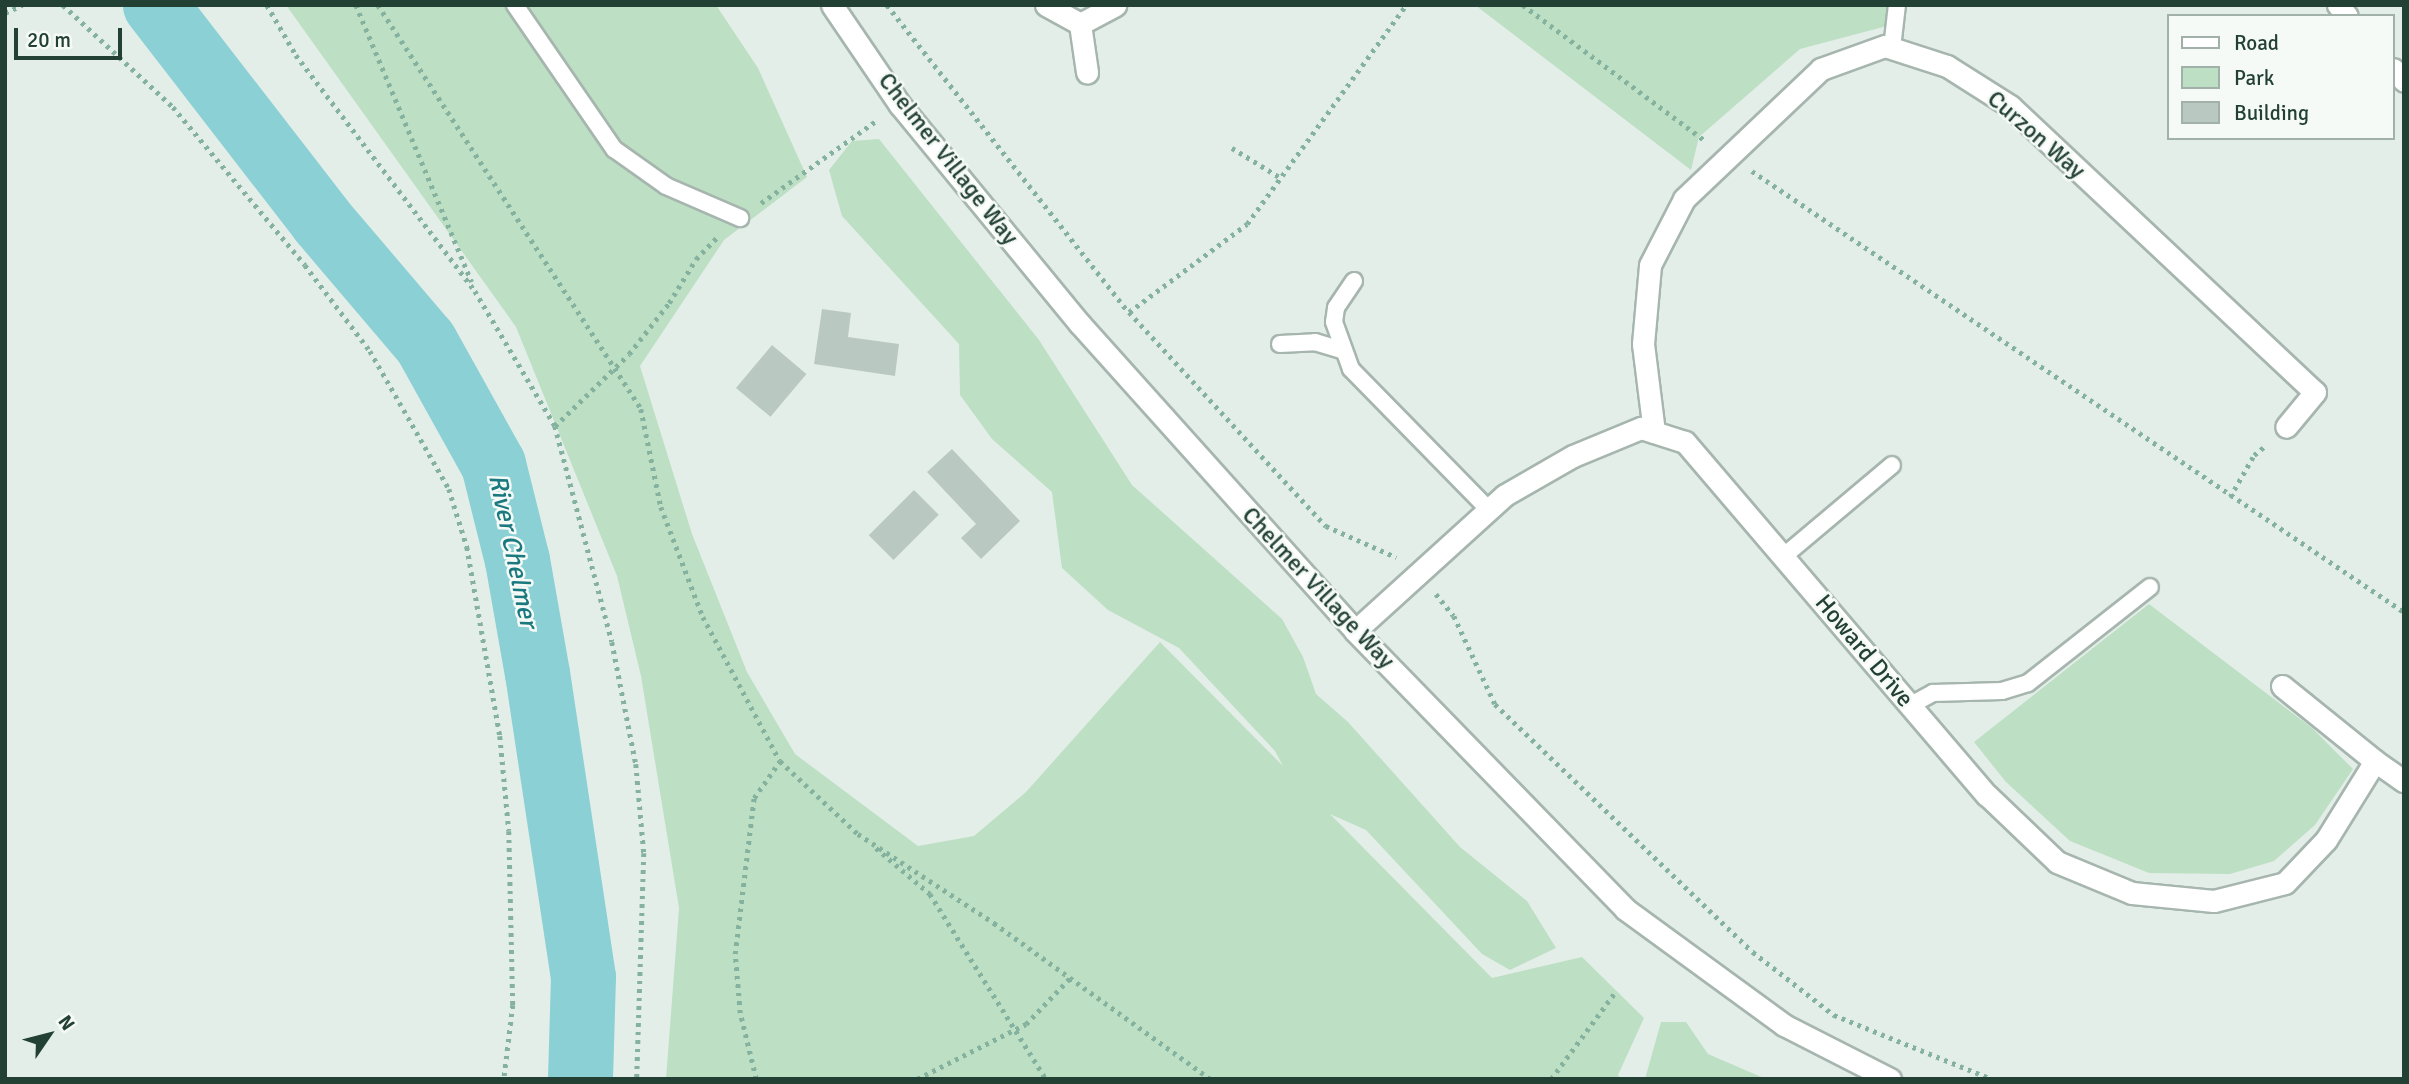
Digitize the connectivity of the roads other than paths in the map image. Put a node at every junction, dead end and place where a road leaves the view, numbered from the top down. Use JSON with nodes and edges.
{"nodes":[{"id":1,"x":514,"y":5,"type":"edge"},
{"id":2,"x":832,"y":5,"type":"edge"},
{"id":3,"x":1046,"y":5,"type":"edge"},
{"id":4,"x":1115,"y":5,"type":"edge"},
{"id":5,"x":1897,"y":5,"type":"edge"},
{"id":6,"x":1080,"y":24,"type":"junction"},
{"id":7,"x":1892,"y":48,"type":"junction"},
{"id":8,"x":1087,"y":72,"type":"dead end"},
{"id":9,"x":740,"y":218,"type":"road end"},
{"id":10,"x":1354,"y":281,"type":"dead end"},
{"id":11,"x":1280,"y":344,"type":"dead end"},
{"id":12,"x":1341,"y":350,"type":"junction"},
{"id":13,"x":2286,"y":427,"type":"road end"},
{"id":14,"x":1654,"y":432,"type":"junction"},
{"id":15,"x":1892,"y":465,"type":"dead end"},
{"id":16,"x":1489,"y":510,"type":"junction"},
{"id":17,"x":1784,"y":556,"type":"junction"},
{"id":18,"x":2150,"y":587,"type":"dead end"},
{"id":19,"x":1355,"y":631,"type":"junction"},
{"id":20,"x":2282,"y":686,"type":"dead end"},
{"id":21,"x":1911,"y":705,"type":"junction"},
{"id":22,"x":2375,"y":761,"type":"junction"},
{"id":23,"x":2404,"y":781,"type":"edge"},
{"id":24,"x":1890,"y":1079,"type":"edge"}],
"edges":[{"from":1,"to":9,"type":"lane"},
{"from":2,"to":19,"type":"street","name":"Chelmer Village Way"},
{"from":3,"to":6,"type":"street"},
{"from":4,"to":6,"type":"street"},
{"from":5,"to":7,"type":"lane"},
{"from":6,"to":8,"type":"street"},
{"from":7,"to":13,"type":"street","name":"Curzon Way"},
{"from":7,"to":14,"type":"street"},
{"from":10,"to":12,"type":"lane"},
{"from":11,"to":12,"type":"lane"},
{"from":12,"to":16,"type":"lane"},
{"from":14,"to":16,"type":"street","name":"Howard Drive"},
{"from":14,"to":17,"type":"street","name":"Howard Drive"},
{"from":15,"to":17,"type":"lane"},
{"from":16,"to":19,"type":"street","name":"Howard Drive"},
{"from":17,"to":21,"type":"street","name":"Howard Drive"},
{"from":18,"to":21,"type":"lane"},
{"from":19,"to":24,"type":"street","name":"Chelmer Village Way"},
{"from":20,"to":22,"type":"street"},
{"from":21,"to":22,"type":"street","name":"Howard Drive"},
{"from":22,"to":23,"type":"street"}]}
